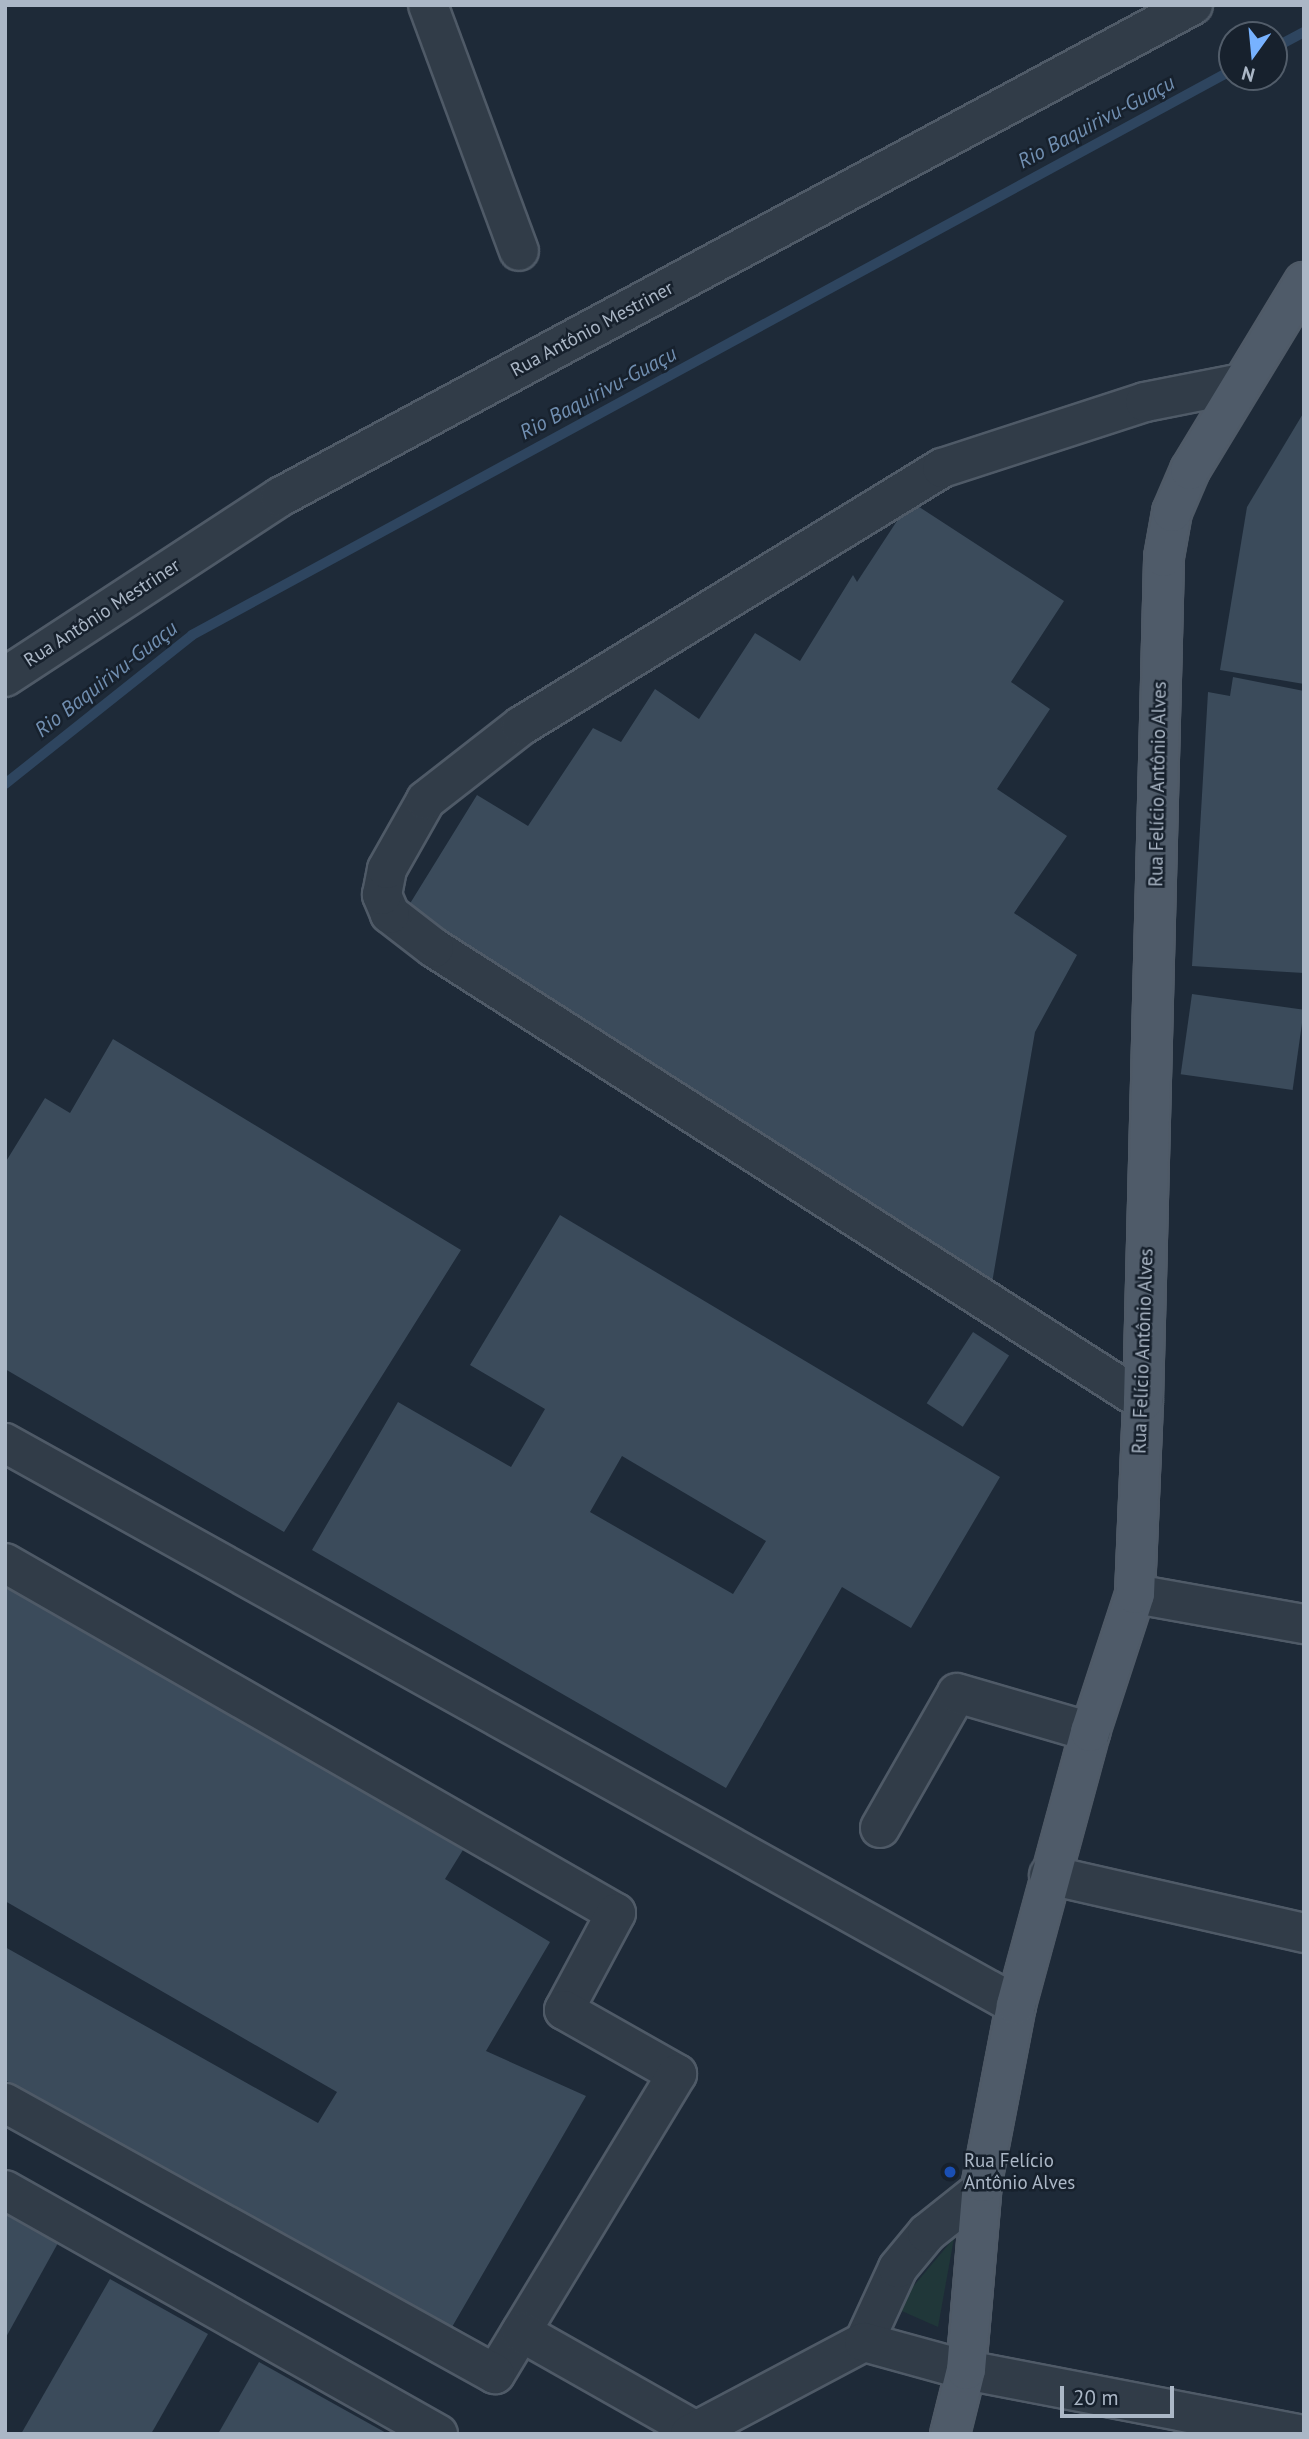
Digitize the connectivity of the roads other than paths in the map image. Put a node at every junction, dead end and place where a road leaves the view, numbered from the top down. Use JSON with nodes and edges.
{"nodes":[{"id":1,"x":428,"y":5,"type":"edge"},
{"id":2,"x":1193,"y":5,"type":"edge"},
{"id":3,"x":519,"y":251,"type":"dead end"},
{"id":4,"x":1304,"y":282,"type":"edge"},
{"id":5,"x":1242,"y":383,"type":"junction"},
{"id":6,"x":5,"y":677,"type":"edge"},
{"id":7,"x":1143,"y":1401,"type":"junction"},
{"id":8,"x":5,"y":1443,"type":"edge"},
{"id":9,"x":5,"y":1563,"type":"edge"},
{"id":10,"x":1135,"y":1594,"type":"junction"},
{"id":11,"x":1304,"y":1624,"type":"edge"},
{"id":12,"x":1090,"y":1732,"type":"junction"},
{"id":13,"x":880,"y":1828,"type":"dead end"},
{"id":14,"x":1049,"y":1875,"type":"junction"},
{"id":15,"x":1304,"y":1933,"type":"edge"},
{"id":16,"x":1016,"y":2005,"type":"junction"},
{"id":17,"x":5,"y":2103,"type":"edge"},
{"id":18,"x":5,"y":2190,"type":"edge"},
{"id":19,"x":981,"y":2190,"type":"junction"},
{"id":20,"x":521,"y":2332,"type":"junction"},
{"id":21,"x":864,"y":2342,"type":"junction"},
{"id":22,"x":966,"y":2370,"type":"junction"},
{"id":23,"x":692,"y":2432,"type":"edge"},
{"id":24,"x":438,"y":2434,"type":"edge"},
{"id":25,"x":950,"y":2434,"type":"edge"},
{"id":26,"x":1299,"y":2434,"type":"edge"}],
"edges":[{"from":1,"to":3,"type":"street"},
{"from":2,"to":6,"type":"street","name":"Rua Antônio Mestriner"},
{"from":4,"to":5,"type":"main road","name":"Rua Felício Antônio Alves"},
{"from":5,"to":7,"type":"main road","name":"Rua Felício Antônio Alves"},
{"from":5,"to":7,"type":"street"},
{"from":7,"to":10,"type":"main road","name":"Rua Felício Antônio Alves"},
{"from":8,"to":16,"type":"street"},
{"from":9,"to":20,"type":"street"},
{"from":10,"to":11,"type":"street"},
{"from":10,"to":12,"type":"main road","name":"Rua Felício Antônio Alves"},
{"from":12,"to":13,"type":"street"},
{"from":12,"to":14,"type":"main road","name":"Rua Felício Antônio Alves"},
{"from":14,"to":15,"type":"street"},
{"from":14,"to":16,"type":"main road","name":"Rua Felício Antônio Alves"},
{"from":16,"to":19,"type":"main road","name":"Rua Felício Antônio Alves"},
{"from":17,"to":20,"type":"street"},
{"from":18,"to":24,"type":"street"},
{"from":19,"to":21,"type":"street"},
{"from":19,"to":22,"type":"main road","name":"Rua Felício Antônio Alves"},
{"from":20,"to":23,"type":"street"},
{"from":21,"to":22,"type":"street"},
{"from":21,"to":23,"type":"street"},
{"from":22,"to":25,"type":"main road","name":"Rua Felício Antônio Alves"},
{"from":22,"to":26,"type":"street"}]}
